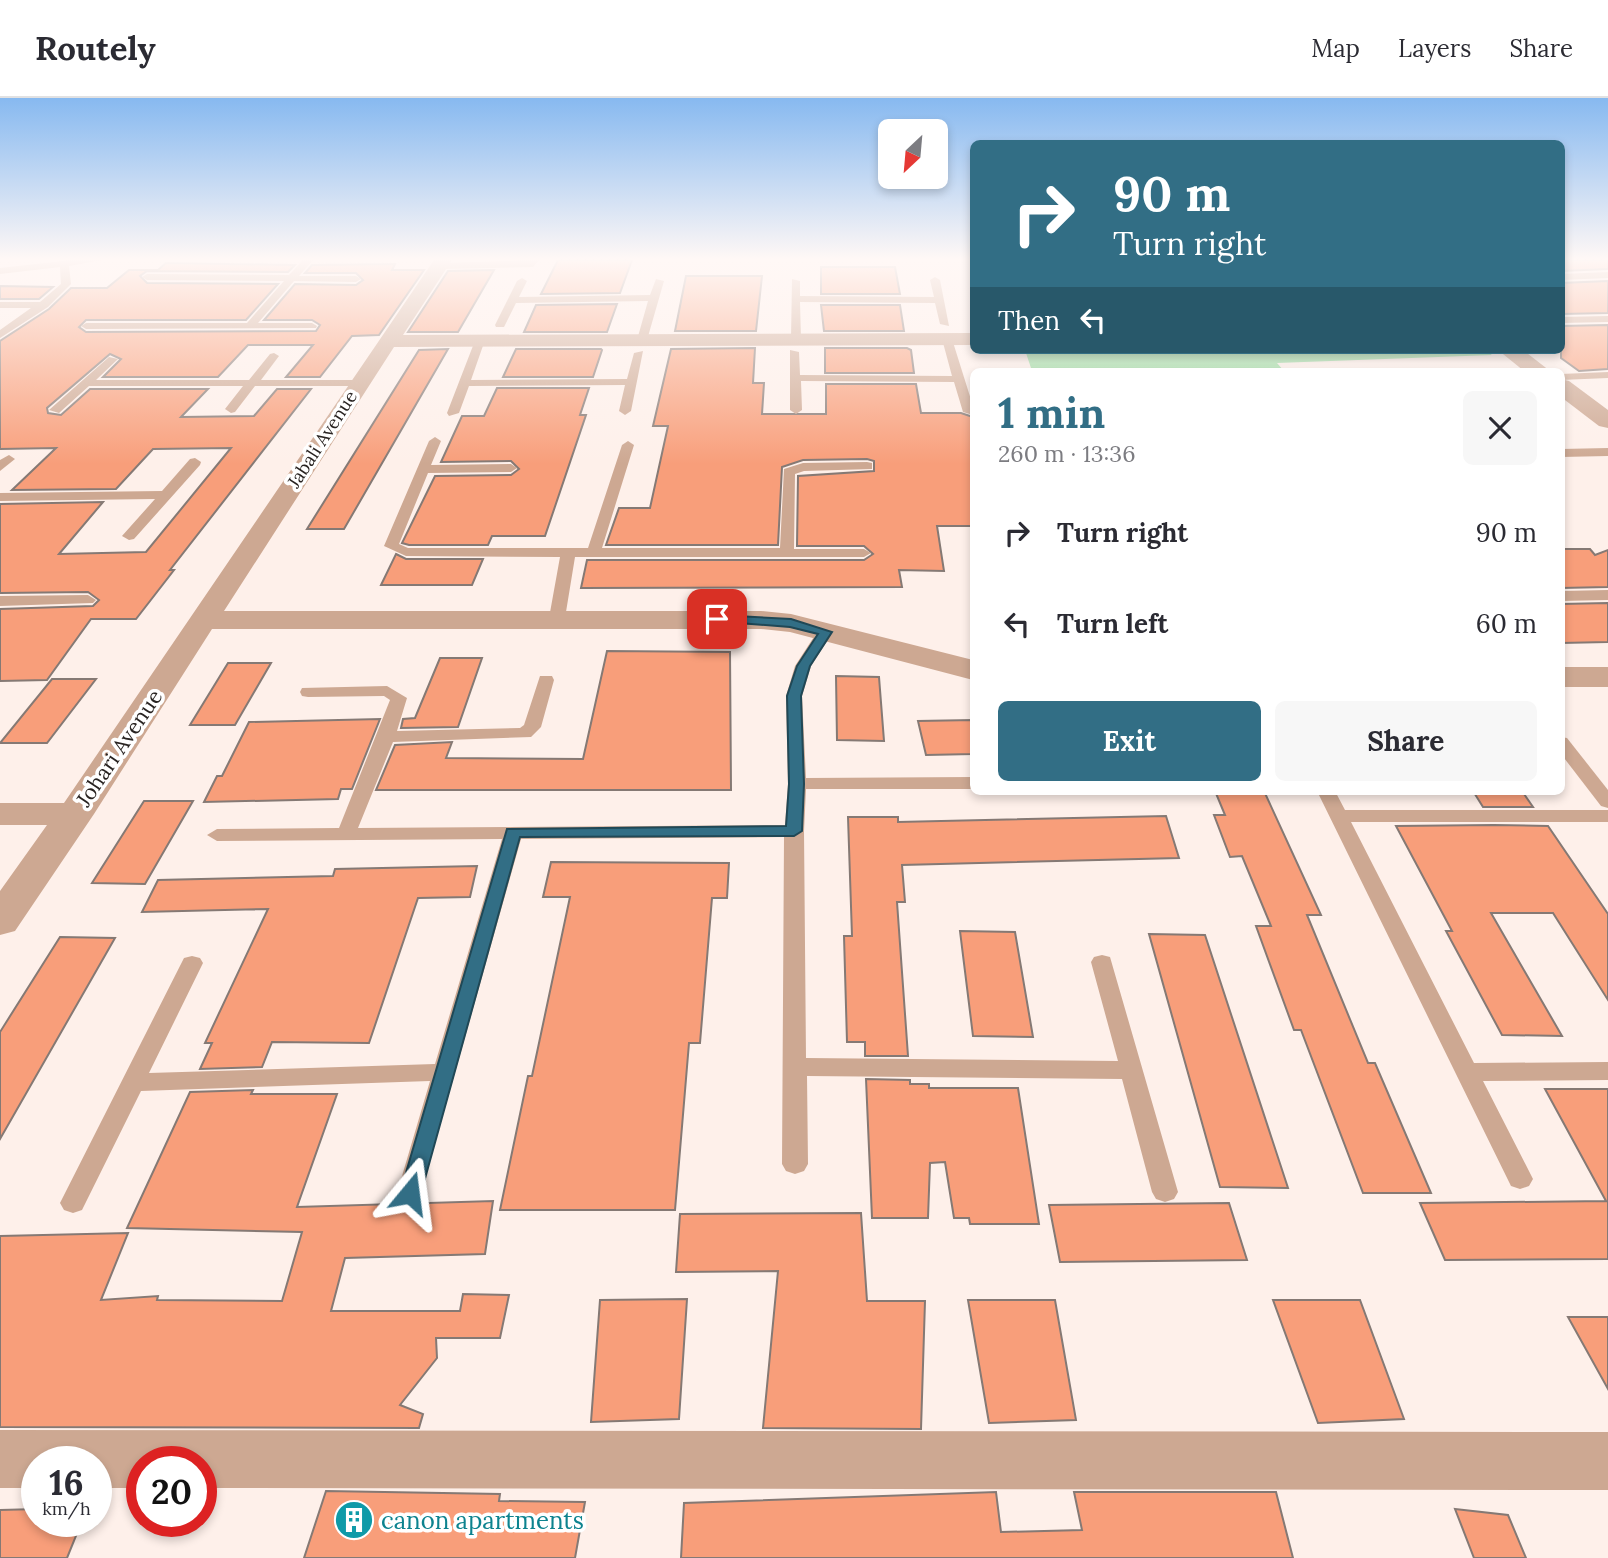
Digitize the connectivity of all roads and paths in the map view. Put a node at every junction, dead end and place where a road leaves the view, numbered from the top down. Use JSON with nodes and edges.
{"nodes":[{"id":1,"x":399,"y":328,"type":"edge"},
{"id":2,"x":645,"y":328,"type":"edge"},
{"id":3,"x":795,"y":328,"type":"edge"},
{"id":4,"x":946,"y":331,"type":"junction"},
{"id":5,"x":970,"y":338,"type":"edge"},
{"id":6,"x":480,"y":340,"type":"junction"},
{"id":7,"x":390,"y":341,"type":"junction"},
{"id":8,"x":640,"y":346,"type":"junction"},
{"id":9,"x":795,"y":346,"type":"junction"},
{"id":10,"x":1515,"y":354,"type":"edge"},
{"id":11,"x":274,"y":356,"type":"dead end"},
{"id":12,"x":113,"y":359,"type":"dead end"},
{"id":13,"x":1535,"y":368,"type":"edge"},
{"id":14,"x":1608,"y":375,"type":"edge"},
{"id":15,"x":1565,"y":377,"type":"edge"},
{"id":16,"x":794,"y":379,"type":"junction"},
{"id":17,"x":959,"y":379,"type":"junction"},
{"id":18,"x":86,"y":383,"type":"junction"},
{"id":19,"x":252,"y":383,"type":"junction"},
{"id":20,"x":359,"y":383,"type":"junction"},
{"id":21,"x":464,"y":383,"type":"junction"},
{"id":22,"x":632,"y":383,"type":"junction"},
{"id":23,"x":1565,"y":389,"type":"edge"},
{"id":24,"x":231,"y":409,"type":"dead end"},
{"id":25,"x":55,"y":410,"type":"dead end"},
{"id":26,"x":796,"y":410,"type":"dead end"},
{"id":27,"x":625,"y":411,"type":"dead end"},
{"id":28,"x":969,"y":412,"type":"dead end"},
{"id":29,"x":453,"y":413,"type":"dead end"},
{"id":30,"x":1608,"y":421,"type":"edge"},
{"id":31,"x":435,"y":441,"type":"dead end"},
{"id":32,"x":628,"y":446,"type":"dead end"},
{"id":33,"x":1608,"y":452,"type":"edge"},
{"id":34,"x":1565,"y":453,"type":"edge"},
{"id":35,"x":195,"y":462,"type":"dead end"},
{"id":36,"x":867,"y":466,"type":"dead end"},
{"id":37,"x":423,"y":468,"type":"junction"},
{"id":38,"x":511,"y":468,"type":"dead end"},
{"id":39,"x":165,"y":495,"type":"junction"},
{"id":40,"x":0,"y":497,"type":"edge"},
{"id":41,"x":129,"y":536,"type":"dead end"},
{"id":42,"x":787,"y":551,"type":"junction"},
{"id":43,"x":864,"y":553,"type":"dead end"},
{"id":44,"x":568,"y":554,"type":"junction"},
{"id":45,"x":593,"y":554,"type":"junction"},
{"id":46,"x":1608,"y":595,"type":"edge"},
{"id":47,"x":1565,"y":596,"type":"edge"},
{"id":48,"x":88,"y":600,"type":"dead end"},
{"id":49,"x":0,"y":601,"type":"edge"},
{"id":50,"x":557,"y":618,"type":"junction"},
{"id":51,"x":204,"y":620,"type":"junction"},
{"id":52,"x":825,"y":632,"type":"junction"},
{"id":53,"x":970,"y":669,"type":"edge"},
{"id":54,"x":1565,"y":677,"type":"edge"},
{"id":55,"x":1608,"y":677,"type":"edge"},
{"id":56,"x":546,"y":680,"type":"dead end"},
{"id":57,"x":308,"y":692,"type":"dead end"},
{"id":58,"x":386,"y":737,"type":"junction"},
{"id":59,"x":1565,"y":747,"type":"edge"},
{"id":60,"x":970,"y":783,"type":"edge"},
{"id":61,"x":797,"y":784,"type":"junction"},
{"id":62,"x":1328,"y":795,"type":"edge"},
{"id":63,"x":1608,"y":802,"type":"edge"},
{"id":64,"x":0,"y":814,"type":"edge"},
{"id":65,"x":75,"y":814,"type":"junction"},
{"id":66,"x":1338,"y":816,"type":"junction"},
{"id":67,"x":1608,"y":816,"type":"edge"},
{"id":68,"x":794,"y":831,"type":"junction"},
{"id":69,"x":513,"y":833,"type":"junction"},
{"id":70,"x":346,"y":834,"type":"junction"},
{"id":71,"x":217,"y":835,"type":"dead end"},
{"id":72,"x":0,"y":922,"type":"edge"},
{"id":73,"x":1102,"y":962,"type":"dead end"},
{"id":74,"x":192,"y":963,"type":"dead end"},
{"id":75,"x":794,"y":1067,"type":"junction"},
{"id":76,"x":1130,"y":1070,"type":"junction"},
{"id":77,"x":1608,"y":1071,"type":"edge"},
{"id":78,"x":444,"y":1072,"type":"junction"},
{"id":79,"x":1467,"y":1073,"type":"junction"},
{"id":80,"x":133,"y":1082,"type":"junction"},
{"id":81,"x":795,"y":1164,"type":"dead end"},
{"id":82,"x":1520,"y":1179,"type":"dead end"},
{"id":83,"x":1165,"y":1192,"type":"dead end"},
{"id":84,"x":410,"y":1193,"type":"dead end"},
{"id":85,"x":73,"y":1203,"type":"dead end"},
{"id":86,"x":0,"y":1459,"type":"edge"},
{"id":87,"x":1608,"y":1461,"type":"edge"}],
"edges":[{"from":1,"to":7,"type":"street","name":"Jabali Avenue"},
{"from":2,"to":8,"type":"lane"},
{"from":3,"to":9,"type":"lane"},
{"from":4,"to":5,"type":"street"},
{"from":4,"to":9,"type":"street"},
{"from":4,"to":17,"type":"lane"},
{"from":6,"to":7,"type":"street"},
{"from":6,"to":8,"type":"street"},
{"from":6,"to":21,"type":"lane"},
{"from":7,"to":20,"type":"street","name":"Jabali Avenue"},
{"from":8,"to":9,"type":"street"},
{"from":8,"to":22,"type":"lane"},
{"from":9,"to":16,"type":"lane"},
{"from":10,"to":13,"type":"street"},
{"from":11,"to":19,"type":"lane"},
{"from":12,"to":18,"type":"lane"},
{"from":14,"to":15,"type":"lane"},
{"from":16,"to":17,"type":"lane"},
{"from":16,"to":26,"type":"lane"},
{"from":17,"to":28,"type":"lane"},
{"from":18,"to":19,"type":"lane"},
{"from":18,"to":25,"type":"lane"},
{"from":19,"to":20,"type":"lane"},
{"from":19,"to":24,"type":"lane"},
{"from":20,"to":51,"type":"street","name":"Jabali Avenue"},
{"from":21,"to":22,"type":"lane"},
{"from":21,"to":29,"type":"lane"},
{"from":22,"to":27,"type":"lane"},
{"from":23,"to":30,"type":"street"},
{"from":31,"to":37,"type":"lane"},
{"from":32,"to":45,"type":"lane"},
{"from":33,"to":34,"type":"lane"},
{"from":35,"to":39,"type":"lane"},
{"from":36,"to":42,"type":"lane"},
{"from":37,"to":38,"type":"lane"},
{"from":37,"to":44,"type":"lane"},
{"from":39,"to":40,"type":"lane"},
{"from":39,"to":41,"type":"lane"},
{"from":42,"to":43,"type":"lane"},
{"from":42,"to":45,"type":"lane"},
{"from":44,"to":45,"type":"lane"},
{"from":44,"to":50,"type":"lane"},
{"from":46,"to":47,"type":"lane"},
{"from":48,"to":49,"type":"lane"},
{"from":50,"to":51,"type":"street"},
{"from":50,"to":52,"type":"street"},
{"from":51,"to":65,"type":"street","name":"Johari Avenue"},
{"from":52,"to":53,"type":"street"},
{"from":52,"to":61,"type":"lane"},
{"from":54,"to":55,"type":"street"},
{"from":56,"to":58,"type":"lane"},
{"from":57,"to":58,"type":"lane"},
{"from":58,"to":70,"type":"lane"},
{"from":59,"to":63,"type":"lane"},
{"from":60,"to":61,"type":"lane"},
{"from":61,"to":68,"type":"lane"},
{"from":62,"to":66,"type":"lane"},
{"from":64,"to":65,"type":"street","name":"Johari Avenue"},
{"from":65,"to":72,"type":"street"},
{"from":66,"to":67,"type":"lane"},
{"from":66,"to":79,"type":"lane"},
{"from":68,"to":69,"type":"lane"},
{"from":68,"to":75,"type":"lane"},
{"from":69,"to":70,"type":"lane"},
{"from":69,"to":78,"type":"lane"},
{"from":70,"to":71,"type":"lane"},
{"from":73,"to":76,"type":"lane"},
{"from":74,"to":80,"type":"lane"},
{"from":75,"to":76,"type":"lane"},
{"from":75,"to":81,"type":"lane"},
{"from":76,"to":83,"type":"lane"},
{"from":77,"to":79,"type":"lane"},
{"from":78,"to":80,"type":"lane"},
{"from":78,"to":84,"type":"lane"},
{"from":79,"to":82,"type":"lane"},
{"from":80,"to":85,"type":"lane"},
{"from":86,"to":87,"type":"street"}]}
